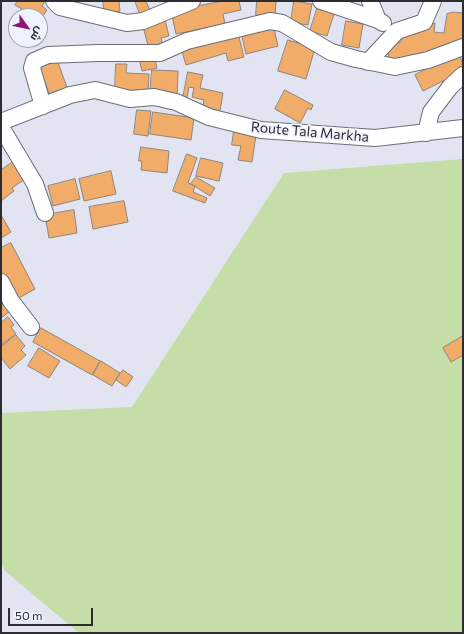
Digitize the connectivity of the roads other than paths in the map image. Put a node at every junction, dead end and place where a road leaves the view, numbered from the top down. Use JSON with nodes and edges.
{"nodes":[{"id":1,"x":54,"y":1,"type":"edge"},
{"id":2,"x":192,"y":1,"type":"edge"},
{"id":3,"x":321,"y":1,"type":"edge"},
{"id":4,"x":370,"y":1,"type":"edge"},
{"id":5,"x":433,"y":1,"type":"edge"},
{"id":6,"x":378,"y":20,"type":"junction"},
{"id":7,"x":397,"y":31,"type":"junction"},
{"id":8,"x":463,"y":47,"type":"edge"},
{"id":9,"x":368,"y":62,"type":"junction"},
{"id":10,"x":463,"y":75,"type":"edge"},
{"id":11,"x":43,"y":106,"type":"junction"},
{"id":12,"x":1,"y":122,"type":"edge"},
{"id":13,"x":1,"y":127,"type":"edge"},
{"id":14,"x":463,"y":128,"type":"edge"},
{"id":15,"x":426,"y":133,"type":"junction"},
{"id":16,"x":45,"y":213,"type":"dead end"},
{"id":17,"x":1,"y":282,"type":"edge"},
{"id":18,"x":31,"y":327,"type":"dead end"}],
"edges":[{"from":1,"to":2,"type":"street"},
{"from":3,"to":6,"type":"street"},
{"from":4,"to":6,"type":"street"},
{"from":5,"to":7,"type":"street"},
{"from":6,"to":7,"type":"street"},
{"from":7,"to":9,"type":"street"},
{"from":8,"to":9,"type":"street"},
{"from":9,"to":11,"type":"street"},
{"from":10,"to":15,"type":"street"},
{"from":11,"to":12,"type":"street","name":"Route Tala Markha"},
{"from":11,"to":15,"type":"street","name":"Route Tala Markha"},
{"from":13,"to":16,"type":"street"},
{"from":14,"to":15,"type":"street","name":"Route Tala Markha"},
{"from":17,"to":18,"type":"street"}]}
